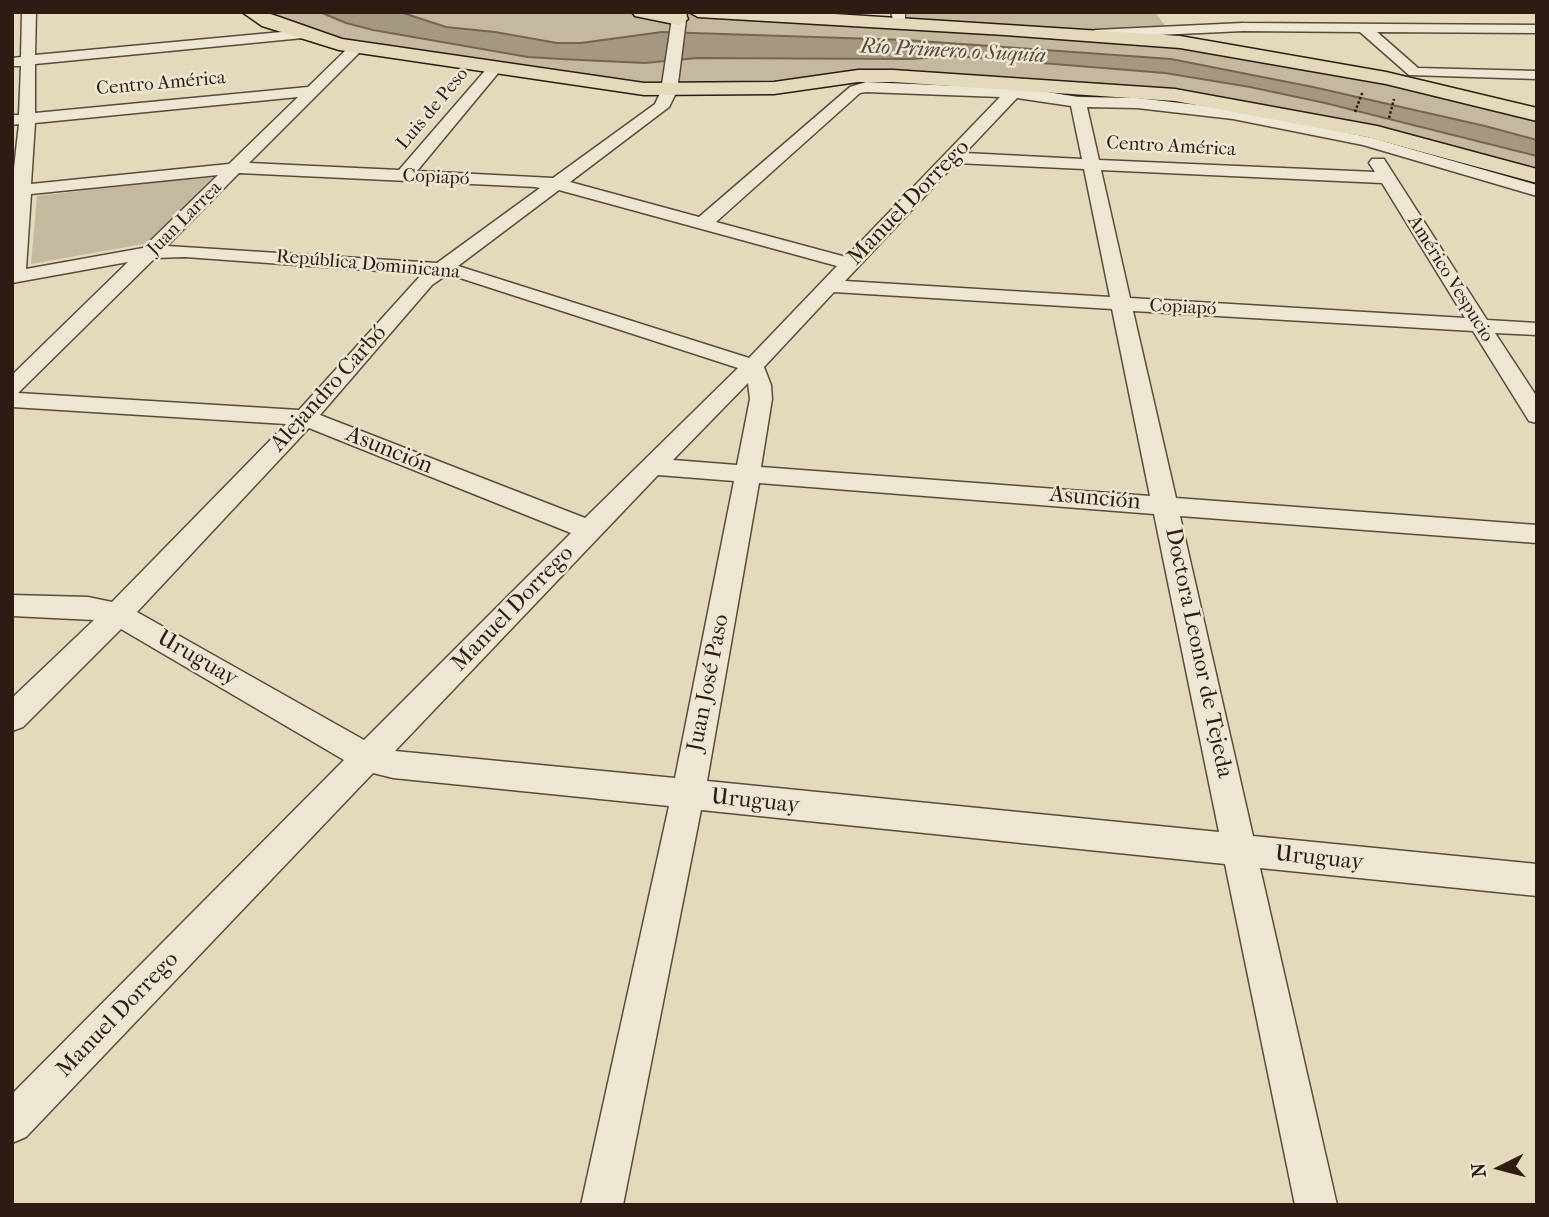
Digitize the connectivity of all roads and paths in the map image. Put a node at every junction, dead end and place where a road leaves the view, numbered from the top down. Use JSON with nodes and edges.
{"nodes":[{"id":1,"x":29,"y":12,"type":"edge"},
{"id":2,"x":251,"y":12,"type":"edge"},
{"id":3,"x":641,"y":12,"type":"edge"},
{"id":4,"x":698,"y":12,"type":"edge"},
{"id":5,"x":1334,"y":12,"type":"edge"},
{"id":6,"x":824,"y":15,"type":"edge"},
{"id":7,"x":899,"y":17,"type":"edge"},
{"id":8,"x":679,"y":19,"type":"edge"},
{"id":9,"x":1357,"y":28,"type":"junction"},
{"id":10,"x":1537,"y":29,"type":"edge"},
{"id":11,"x":303,"y":34,"type":"junction"},
{"id":12,"x":1087,"y":34,"type":"junction"},
{"id":13,"x":356,"y":48,"type":"junction"},
{"id":14,"x":20,"y":62,"type":"edge"},
{"id":15,"x":494,"y":69,"type":"junction"},
{"id":16,"x":1537,"y":75,"type":"edge"},
{"id":17,"x":669,"y":85,"type":"junction"},
{"id":18,"x":313,"y":91,"type":"junction"},
{"id":19,"x":1013,"y":93,"type":"junction"},
{"id":20,"x":1078,"y":102,"type":"junction"},
{"id":21,"x":1376,"y":107,"type":"junction"},
{"id":22,"x":1537,"y":115,"type":"edge"},
{"id":23,"x":19,"y":119,"type":"edge"},
{"id":24,"x":953,"y":158,"type":"junction"},
{"id":25,"x":1093,"y":164,"type":"junction"},
{"id":26,"x":236,"y":168,"type":"junction"},
{"id":27,"x":404,"y":176,"type":"junction"},
{"id":28,"x":1537,"y":176,"type":"edge"},
{"id":29,"x":1387,"y":178,"type":"junction"},
{"id":30,"x":556,"y":184,"type":"junction"},
{"id":31,"x":16,"y":190,"type":"edge"},
{"id":32,"x":1537,"y":191,"type":"edge"},
{"id":33,"x":704,"y":223,"type":"junction"},
{"id":34,"x":152,"y":252,"type":"junction"},
{"id":35,"x":850,"y":264,"type":"junction"},
{"id":36,"x":439,"y":269,"type":"junction"},
{"id":37,"x":14,"y":276,"type":"edge"},
{"id":38,"x":830,"y":286,"type":"junction"},
{"id":39,"x":1123,"y":304,"type":"junction"},
{"id":40,"x":1480,"y":326,"type":"junction"},
{"id":41,"x":1537,"y":329,"type":"edge"},
{"id":42,"x":753,"y":366,"type":"junction"},
{"id":43,"x":12,"y":388,"type":"edge"},
{"id":44,"x":12,"y":400,"type":"edge"},
{"id":45,"x":1537,"y":416,"type":"edge"},
{"id":46,"x":305,"y":418,"type":"junction"},
{"id":47,"x":654,"y":467,"type":"junction"},
{"id":48,"x":748,"y":473,"type":"junction"},
{"id":49,"x":1166,"y":505,"type":"junction"},
{"id":50,"x":589,"y":530,"type":"junction"},
{"id":51,"x":1537,"y":534,"type":"edge"},
{"id":52,"x":12,"y":605,"type":"edge"},
{"id":53,"x":118,"y":614,"type":"junction"},
{"id":54,"x":12,"y":718,"type":"edge"},
{"id":55,"x":368,"y":758,"type":"junction"},
{"id":56,"x":688,"y":795,"type":"junction"},
{"id":57,"x":1241,"y":851,"type":"junction"},
{"id":58,"x":1537,"y":880,"type":"edge"},
{"id":59,"x":12,"y":1123,"type":"edge"},
{"id":60,"x":602,"y":1205,"type":"edge"},
{"id":61,"x":1316,"y":1205,"type":"edge"}],
"edges":[{"from":1,"to":14,"type":"street"},
{"from":2,"to":11,"type":"main road"},
{"from":3,"to":8,"type":"main road"},
{"from":4,"to":6,"type":"main road"},
{"from":5,"to":9,"type":"street"},
{"from":6,"to":7,"type":"main road"},
{"from":7,"to":12,"type":"main road"},
{"from":8,"to":17,"type":"street"},
{"from":9,"to":10,"type":"street"},
{"from":9,"to":12,"type":"street"},
{"from":9,"to":16,"type":"street"},
{"from":9,"to":21,"type":"street","name":"Américo Vespucio"},
{"from":11,"to":13,"type":"main road"},
{"from":11,"to":14,"type":"street"},
{"from":12,"to":21,"type":"main road"},
{"from":13,"to":15,"type":"main road"},
{"from":13,"to":18,"type":"street","name":"Juan Larrea"},
{"from":14,"to":23,"type":"street"},
{"from":15,"to":17,"type":"main road"},
{"from":15,"to":27,"type":"street","name":"Luis de Peso"},
{"from":17,"to":21,"type":"main road"},
{"from":17,"to":30,"type":"street","name":"Alejandro Carbó"},
{"from":18,"to":23,"type":"street","name":"Centro América"},
{"from":18,"to":26,"type":"street","name":"Juan Larrea"},
{"from":19,"to":20,"type":"street"},
{"from":19,"to":24,"type":"street","name":"Manuel Dorrego"},
{"from":19,"to":33,"type":"street"},
{"from":20,"to":21,"type":"street"},
{"from":20,"to":25,"type":"street","name":"Doctora Leonor de Tejeda"},
{"from":21,"to":22,"type":"main road"},
{"from":21,"to":28,"type":"main road"},
{"from":21,"to":29,"type":"street","name":"Américo Vespucio"},
{"from":21,"to":32,"type":"street"},
{"from":23,"to":31,"type":"street"},
{"from":24,"to":25,"type":"street","name":"Centro América"},
{"from":24,"to":35,"type":"street","name":"Manuel Dorrego"},
{"from":25,"to":29,"type":"street","name":"Centro América"},
{"from":25,"to":39,"type":"street","name":"Doctora Leonor de Tejeda"},
{"from":26,"to":27,"type":"street","name":"Copiapó"},
{"from":26,"to":31,"type":"street","name":"Copiapó"},
{"from":26,"to":34,"type":"street","name":"Juan Larrea"},
{"from":27,"to":30,"type":"street","name":"Copiapó"},
{"from":29,"to":40,"type":"street","name":"Américo Vespucio"},
{"from":30,"to":33,"type":"street","name":"Copiapó"},
{"from":30,"to":36,"type":"street","name":"Alejandro Carbó"},
{"from":31,"to":37,"type":"street"},
{"from":33,"to":35,"type":"street","name":"Copiapó"},
{"from":34,"to":36,"type":"street","name":"República Dominicana"},
{"from":34,"to":37,"type":"street","name":"República Dominicana"},
{"from":34,"to":43,"type":"street","name":"Juan Larrea"},
{"from":35,"to":38,"type":"street","name":"Manuel Dorrego"},
{"from":36,"to":42,"type":"street","name":"República Dominicana"},
{"from":36,"to":46,"type":"street","name":"Alejandro Carbó"},
{"from":38,"to":39,"type":"street","name":"Copiapó"},
{"from":38,"to":42,"type":"street","name":"Manuel Dorrego"},
{"from":39,"to":40,"type":"street","name":"Copiapó"},
{"from":39,"to":49,"type":"street","name":"Doctora Leonor de Tejeda"},
{"from":40,"to":41,"type":"street","name":"Copiapó"},
{"from":40,"to":45,"type":"street","name":"Américo Vespucio"},
{"from":42,"to":47,"type":"street","name":"Manuel Dorrego"},
{"from":42,"to":48,"type":"street","name":"Juan José Paso"},
{"from":44,"to":46,"type":"street","name":"Asunción"},
{"from":46,"to":50,"type":"street","name":"Asunción"},
{"from":46,"to":53,"type":"street","name":"Alejandro Carbó"},
{"from":47,"to":48,"type":"street","name":"Asunción"},
{"from":47,"to":50,"type":"street","name":"Manuel Dorrego"},
{"from":48,"to":49,"type":"street","name":"Asunción"},
{"from":48,"to":56,"type":"street","name":"Juan José Paso"},
{"from":49,"to":51,"type":"street","name":"Asunción"},
{"from":49,"to":57,"type":"street","name":"Doctora Leonor de Tejeda"},
{"from":50,"to":55,"type":"street","name":"Manuel Dorrego"},
{"from":52,"to":53,"type":"street","name":"Uruguay"},
{"from":53,"to":54,"type":"street","name":"Alejandro Carbó"},
{"from":53,"to":55,"type":"street","name":"Uruguay"},
{"from":55,"to":56,"type":"street","name":"Uruguay"},
{"from":55,"to":59,"type":"street","name":"Manuel Dorrego"},
{"from":56,"to":57,"type":"street","name":"Uruguay"},
{"from":56,"to":60,"type":"street","name":"Juan José Paso"},
{"from":57,"to":58,"type":"street","name":"Uruguay"},
{"from":57,"to":61,"type":"street","name":"Doctora Leonor de Tejeda"}]}
